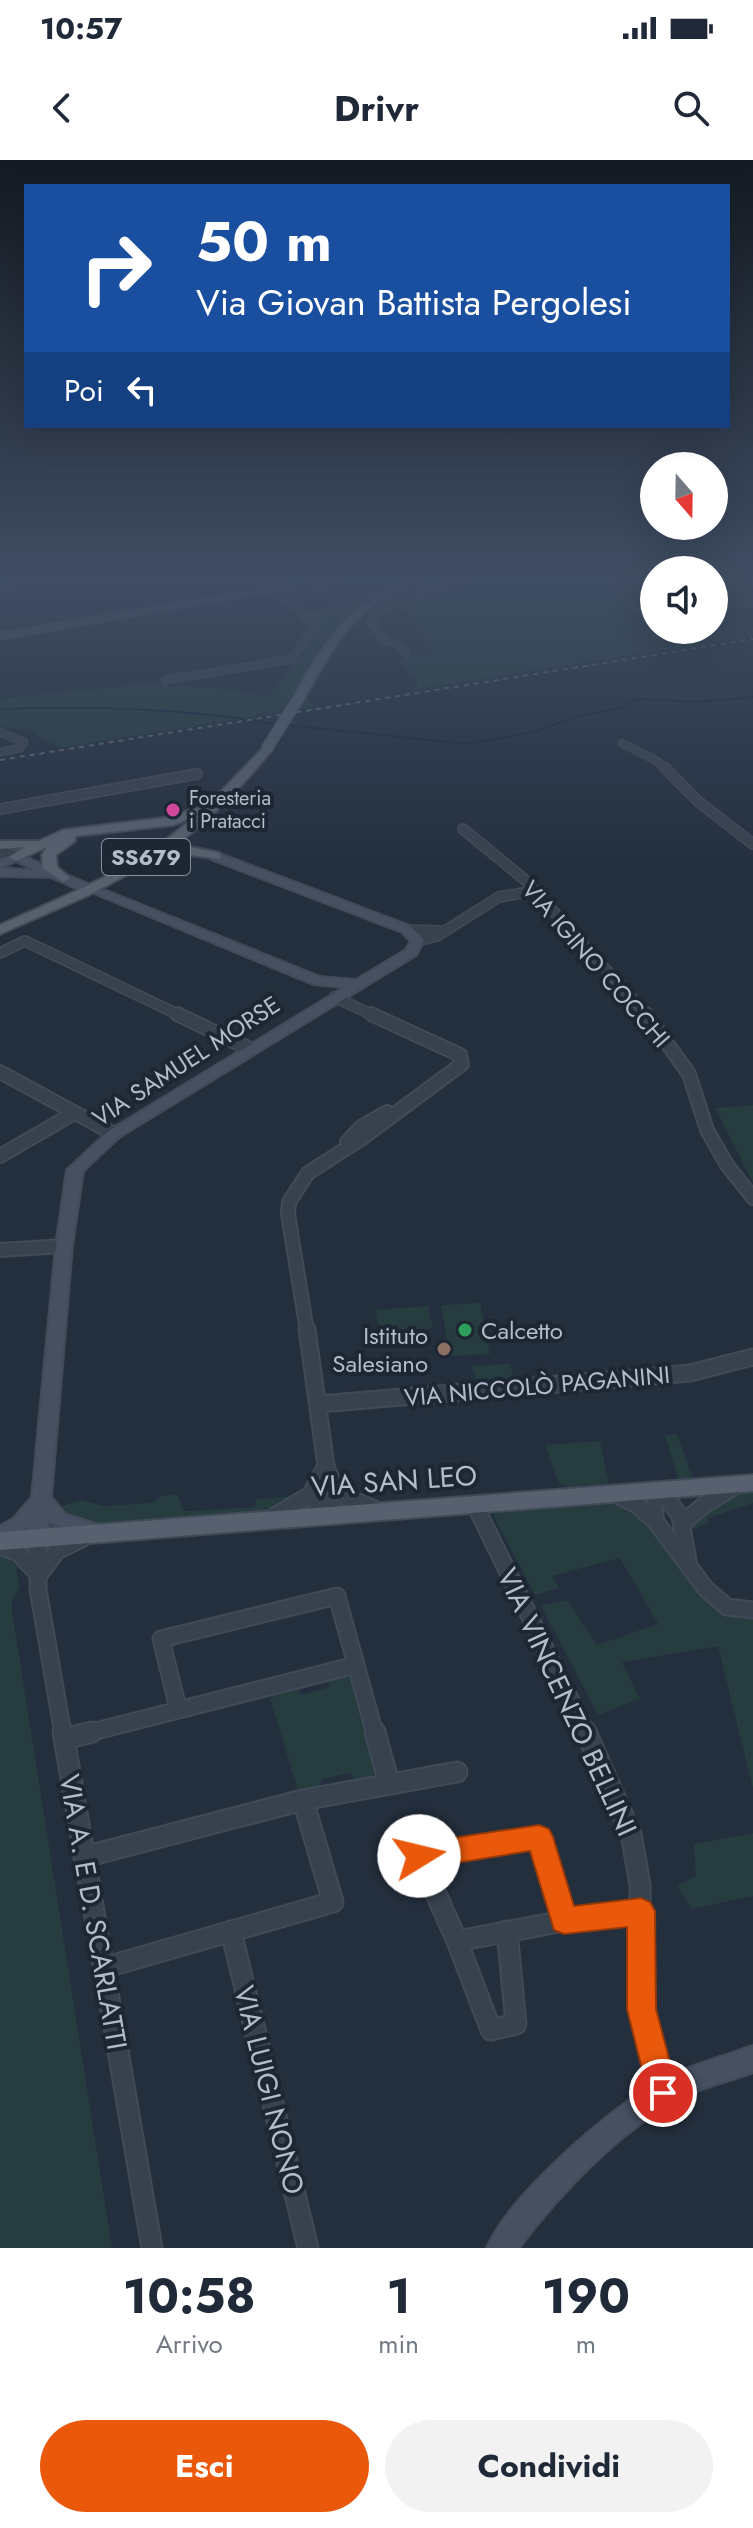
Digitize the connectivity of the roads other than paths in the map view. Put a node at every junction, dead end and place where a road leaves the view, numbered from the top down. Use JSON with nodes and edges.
{"nodes":[{"id":1,"x":205,"y":673,"type":"edge"},
{"id":2,"x":312,"y":673,"type":"edge"},
{"id":3,"x":165,"y":680,"type":"dead end"},
{"id":4,"x":0,"y":732,"type":"edge"},
{"id":5,"x":622,"y":743,"type":"dead end"},
{"id":6,"x":0,"y":752,"type":"edge"},
{"id":7,"x":197,"y":774,"type":"dead end"},
{"id":8,"x":216,"y":803,"type":"junction"},
{"id":9,"x":0,"y":809,"type":"edge"},
{"id":10,"x":463,"y":829,"type":"dead end"},
{"id":11,"x":90,"y":833,"type":"junction"},
{"id":12,"x":44,"y":841,"type":"junction"},
{"id":13,"x":753,"y":844,"type":"edge"},
{"id":14,"x":0,"y":847,"type":"edge"},
{"id":15,"x":18,"y":856,"type":"junction"},
{"id":16,"x":215,"y":856,"type":"junction"},
{"id":17,"x":0,"y":864,"type":"edge"},
{"id":18,"x":132,"y":866,"type":"junction"},
{"id":19,"x":0,"y":872,"type":"edge"},
{"id":20,"x":63,"y":878,"type":"junction"},
{"id":21,"x":84,"y":887,"type":"dead end"},
{"id":22,"x":535,"y":891,"type":"junction"},
{"id":23,"x":100,"y":893,"type":"dead end"},
{"id":24,"x":0,"y":930,"type":"edge"},
{"id":25,"x":447,"y":930,"type":"junction"},
{"id":26,"x":413,"y":940,"type":"junction"},
{"id":27,"x":0,"y":953,"type":"edge"},
{"id":28,"x":336,"y":988,"type":"junction"},
{"id":29,"x":250,"y":1049,"type":"junction"},
{"id":30,"x":0,"y":1072,"type":"edge"},
{"id":31,"x":74,"y":1113,"type":"junction"},
{"id":32,"x":114,"y":1134,"type":"junction"},
{"id":33,"x":0,"y":1156,"type":"edge"},
{"id":34,"x":753,"y":1198,"type":"edge"},
{"id":35,"x":64,"y":1246,"type":"junction"},
{"id":36,"x":0,"y":1250,"type":"edge"},
{"id":37,"x":753,"y":1357,"type":"edge"},
{"id":38,"x":319,"y":1404,"type":"junction"},
{"id":39,"x":326,"y":1466,"type":"junction"},
{"id":40,"x":746,"y":1483,"type":"edge"},
{"id":41,"x":661,"y":1490,"type":"junction"},
{"id":42,"x":336,"y":1493,"type":"junction"},
{"id":43,"x":615,"y":1494,"type":"junction"},
{"id":44,"x":310,"y":1495,"type":"junction"},
{"id":45,"x":42,"y":1499,"type":"junction"},
{"id":46,"x":475,"y":1505,"type":"junction"},
{"id":47,"x":384,"y":1511,"type":"junction"},
{"id":48,"x":326,"y":1516,"type":"junction"},
{"id":49,"x":268,"y":1520,"type":"junction"},
{"id":50,"x":656,"y":1522,"type":"junction"},
{"id":51,"x":684,"y":1522,"type":"junction"},
{"id":52,"x":100,"y":1533,"type":"junction"},
{"id":53,"x":38,"y":1538,"type":"junction"},
{"id":54,"x":0,"y":1541,"type":"edge"},
{"id":55,"x":689,"y":1566,"type":"junction"},
{"id":56,"x":39,"y":1575,"type":"junction"},
{"id":57,"x":753,"y":1610,"type":"edge"},
{"id":58,"x":356,"y":1665,"type":"junction"},
{"id":59,"x":178,"y":1708,"type":"junction"},
{"id":60,"x":64,"y":1739,"type":"junction"},
{"id":61,"x":457,"y":1772,"type":"dead end"},
{"id":62,"x":389,"y":1783,"type":"junction"},
{"id":63,"x":303,"y":1800,"type":"junction"},
{"id":64,"x":84,"y":1857,"type":"junction"},
{"id":65,"x":641,"y":1911,"type":"junction"},
{"id":66,"x":564,"y":1921,"type":"junction"},
{"id":67,"x":231,"y":1931,"type":"junction"},
{"id":68,"x":507,"y":1931,"type":"junction"},
{"id":69,"x":457,"y":1941,"type":"junction"},
{"id":70,"x":103,"y":1968,"type":"junction"},
{"id":71,"x":753,"y":2059,"type":"edge"},
{"id":72,"x":663,"y":2093,"type":"junction"},
{"id":73,"x":152,"y":2248,"type":"edge"},
{"id":74,"x":308,"y":2248,"type":"edge"},
{"id":75,"x":501,"y":2248,"type":"edge"}],
"edges":[{"from":1,"to":3,"type":"street"},
{"from":2,"to":8,"type":"main road","number":"SS679","bridge":true},
{"from":4,"to":6,"type":"street"},
{"from":5,"to":13,"type":"street"},
{"from":7,"to":9,"type":"street"},
{"from":8,"to":12,"type":"main road"},
{"from":8,"to":16,"type":"main road"},
{"from":8,"to":18,"type":"main road","number":"SS679"},
{"from":10,"to":22,"type":"street","name":"VIA IGINO COCCHI"},
{"from":11,"to":15,"type":"main road"},
{"from":11,"to":18,"type":"main road"},
{"from":11,"to":20,"type":"main road"},
{"from":12,"to":14,"type":"main road"},
{"from":12,"to":15,"type":"main road"},
{"from":14,"to":15,"type":"street"},
{"from":15,"to":17,"type":"street"},
{"from":15,"to":20,"type":"street"},
{"from":16,"to":18,"type":"main road"},
{"from":16,"to":26,"type":"street"},
{"from":18,"to":24,"type":"main road","number":"SS679"},
{"from":19,"to":20,"type":"street"},
{"from":20,"to":21,"type":"street"},
{"from":22,"to":25,"type":"street"},
{"from":22,"to":34,"type":"street","name":"VIA IGINO COCCHI"},
{"from":23,"to":28,"type":"street"},
{"from":25,"to":26,"type":"street"},
{"from":25,"to":26,"type":"street"},
{"from":26,"to":28,"type":"street","name":"VIA SAMUEL MORSE"},
{"from":27,"to":29,"type":"street"},
{"from":28,"to":29,"type":"street","name":"VIA SAMUEL MORSE"},
{"from":28,"to":38,"type":"street"},
{"from":29,"to":32,"type":"street","name":"VIA SAMUEL MORSE"},
{"from":30,"to":31,"type":"street"},
{"from":31,"to":32,"type":"street"},
{"from":31,"to":33,"type":"street"},
{"from":32,"to":35,"type":"street","name":"VIA SAMUEL MORSE"},
{"from":35,"to":36,"type":"street"},
{"from":35,"to":45,"type":"street","name":"VIA SAMUEL MORSE"},
{"from":37,"to":38,"type":"street","name":"VIA NICCOLÒ PAGANINI"},
{"from":38,"to":39,"type":"street"},
{"from":39,"to":42,"type":"street"},
{"from":39,"to":44,"type":"street"},
{"from":40,"to":41,"type":"main road","name":"VIA SAN LEO"},
{"from":40,"to":51,"type":"street"},
{"from":41,"to":43,"type":"main road","name":"VIA SAN LEO"},
{"from":41,"to":50,"type":"street"},
{"from":41,"to":51,"type":"street"},
{"from":42,"to":47,"type":"street"},
{"from":42,"to":48,"type":"street"},
{"from":43,"to":46,"type":"main road","name":"VIA SAN LEO"},
{"from":43,"to":50,"type":"street"},
{"from":44,"to":48,"type":"street"},
{"from":44,"to":49,"type":"street"},
{"from":45,"to":52,"type":"street"},
{"from":45,"to":53,"type":"street","name":"VIA SAMUEL MORSE"},
{"from":45,"to":54,"type":"street"},
{"from":46,"to":47,"type":"main road","name":"VIA SAN LEO"},
{"from":46,"to":65,"type":"street","name":"VIA VINCENZO BELLINI"},
{"from":47,"to":48,"type":"main road","name":"VIA SAN LEO"},
{"from":48,"to":49,"type":"main road","name":"VIA SAN LEO"},
{"from":49,"to":52,"type":"main road","name":"VIA SAN LEO"},
{"from":50,"to":55,"type":"street"},
{"from":51,"to":55,"type":"street"},
{"from":52,"to":53,"type":"main road","name":"VIA SAN LEO"},
{"from":52,"to":56,"type":"street"},
{"from":53,"to":54,"type":"main road","name":"VIA SAN LEO"},
{"from":53,"to":56,"type":"street","name":"VIA A. E D. SCARLATTI"},
{"from":54,"to":56,"type":"street"},
{"from":55,"to":57,"type":"street"},
{"from":56,"to":60,"type":"street","name":"VIA A. E D. SCARLATTI"},
{"from":58,"to":59,"type":"street"},
{"from":58,"to":59,"type":"street"},
{"from":58,"to":62,"type":"street"},
{"from":59,"to":60,"type":"street"},
{"from":60,"to":64,"type":"street","name":"VIA A. E D. SCARLATTI"},
{"from":61,"to":62,"type":"street"},
{"from":62,"to":63,"type":"street"},
{"from":63,"to":64,"type":"street"},
{"from":63,"to":67,"type":"street"},
{"from":64,"to":70,"type":"street","name":"VIA A. E D. SCARLATTI"},
{"from":65,"to":66,"type":"street"},
{"from":65,"to":72,"type":"street","name":"VIA VINCENZO BELLINI"},
{"from":66,"to":68,"type":"street"},
{"from":66,"to":69,"type":"street"},
{"from":67,"to":70,"type":"street"},
{"from":67,"to":74,"type":"street","name":"VIA LUIGI NONO"},
{"from":68,"to":69,"type":"street"},
{"from":68,"to":69,"type":"street"},
{"from":70,"to":73,"type":"street","name":"VIA A. E D. SCARLATTI"},
{"from":71,"to":72,"type":"street"},
{"from":72,"to":75,"type":"street"}]}
